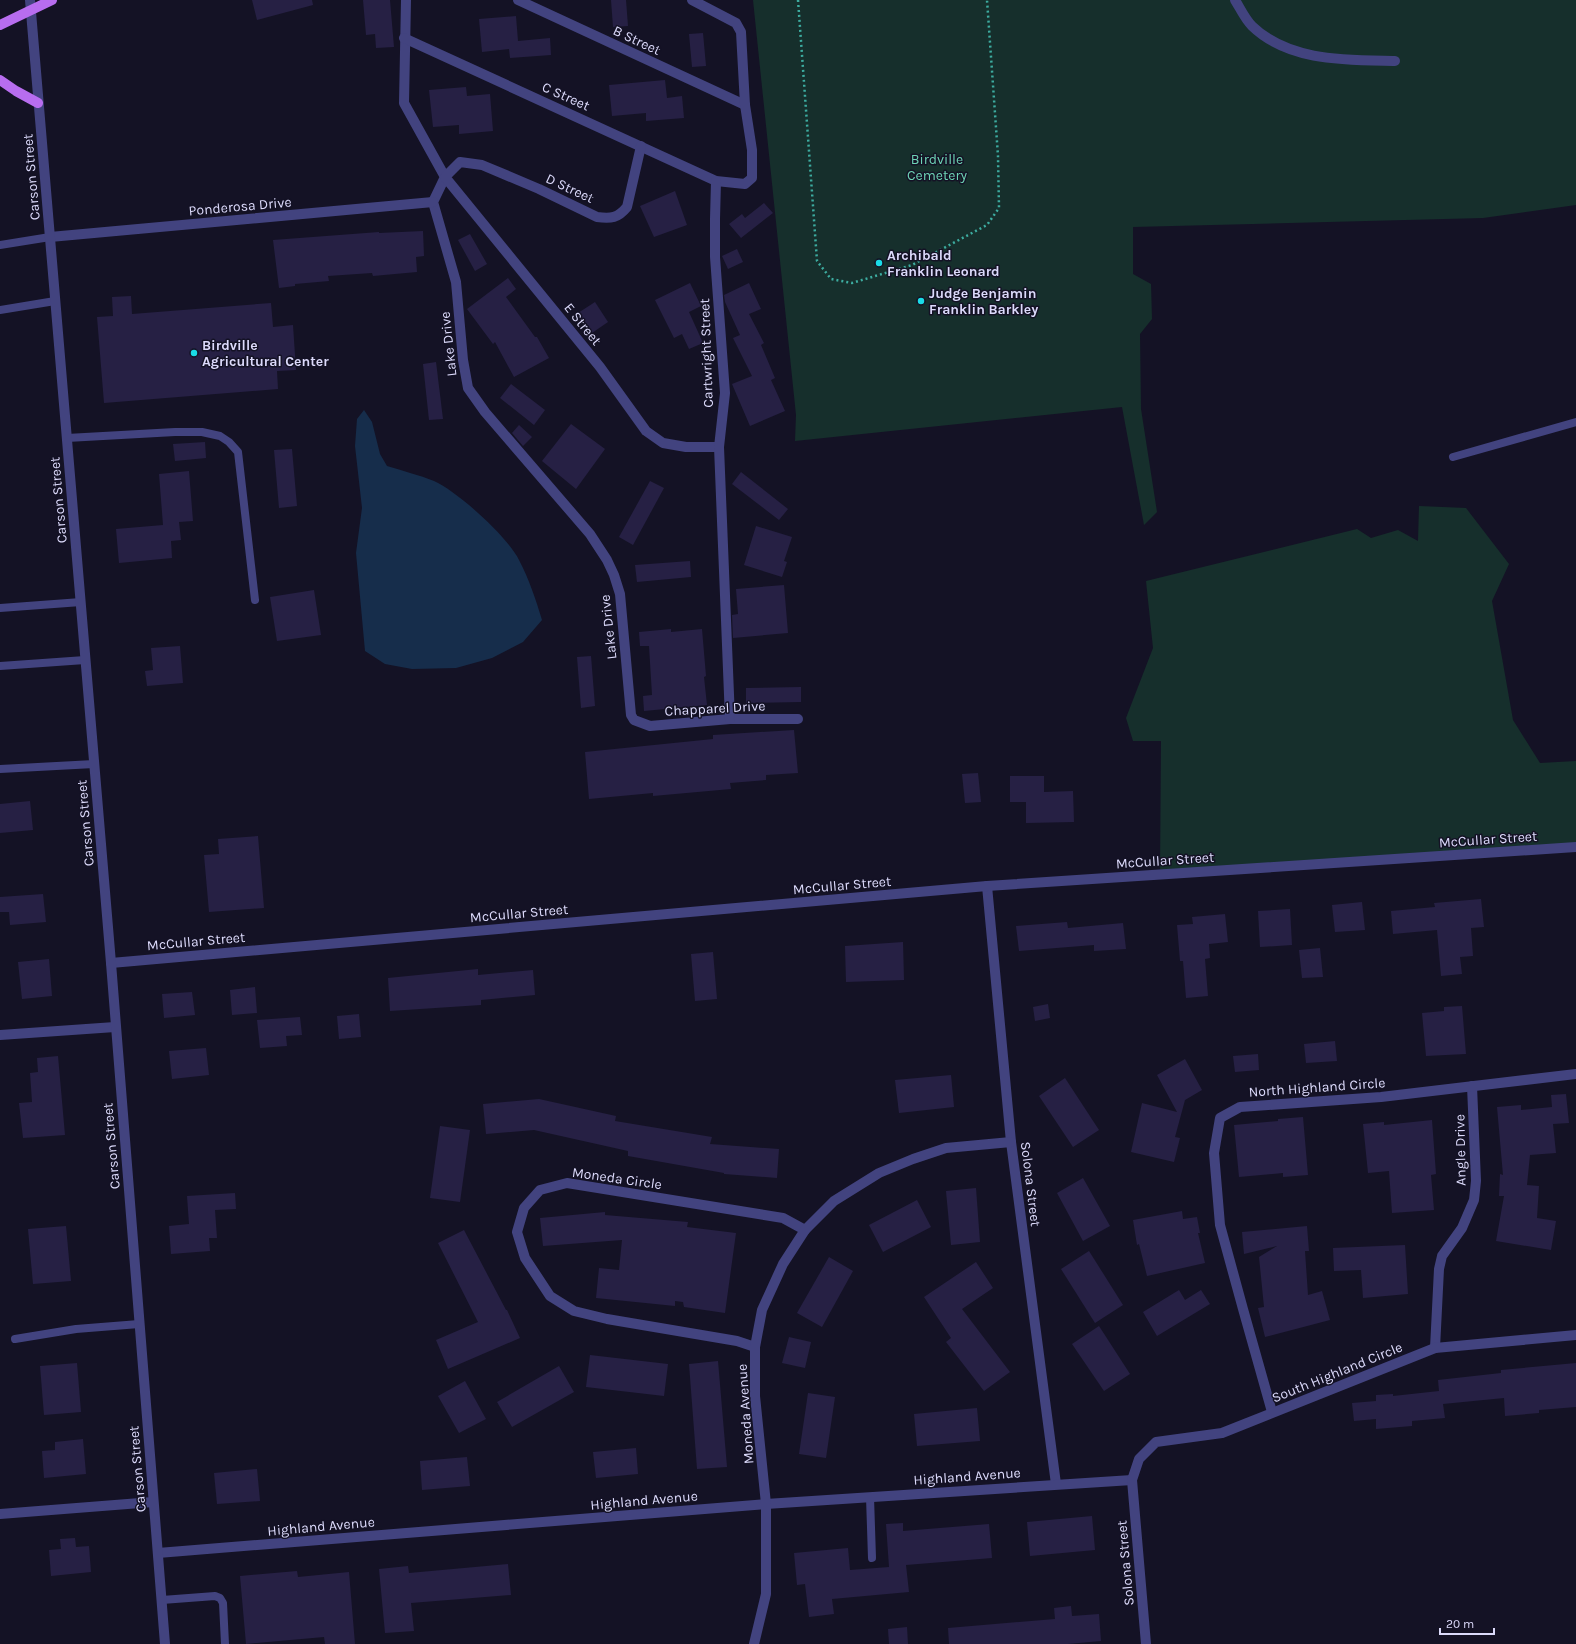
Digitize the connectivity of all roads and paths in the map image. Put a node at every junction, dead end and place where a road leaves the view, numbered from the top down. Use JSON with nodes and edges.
{"nodes":[{"id":1,"x":52,"y":0,"type":"edge"},
{"id":2,"x":406,"y":0,"type":"edge"},
{"id":3,"x":518,"y":0,"type":"edge"},
{"id":4,"x":692,"y":0,"type":"edge"},
{"id":5,"x":798,"y":0,"type":"edge"},
{"id":6,"x":987,"y":0,"type":"edge"},
{"id":7,"x":1235,"y":0,"type":"edge"},
{"id":8,"x":30,"y":5,"type":"edge"},
{"id":9,"x":0,"y":25,"type":"edge"},
{"id":10,"x":404,"y":38,"type":"junction"},
{"id":11,"x":1395,"y":60,"type":"dead end"},
{"id":12,"x":0,"y":80,"type":"edge"},
{"id":13,"x":38,"y":102,"type":"junction"},
{"id":14,"x":745,"y":105,"type":"junction"},
{"id":15,"x":641,"y":146,"type":"junction"},
{"id":16,"x":445,"y":178,"type":"junction"},
{"id":17,"x":716,"y":182,"type":"junction"},
{"id":18,"x":433,"y":202,"type":"junction"},
{"id":19,"x":50,"y":237,"type":"junction"},
{"id":20,"x":0,"y":244,"type":"edge"},
{"id":21,"x":55,"y":302,"type":"junction"},
{"id":22,"x":0,"y":310,"type":"edge"},
{"id":23,"x":1576,"y":422,"type":"edge"},
{"id":24,"x":67,"y":438,"type":"junction"},
{"id":25,"x":719,"y":447,"type":"junction"},
{"id":26,"x":1452,"y":457,"type":"dead end"},
{"id":27,"x":255,"y":600,"type":"dead end"},
{"id":28,"x":81,"y":602,"type":"junction"},
{"id":29,"x":0,"y":608,"type":"edge"},
{"id":30,"x":85,"y":660,"type":"junction"},
{"id":31,"x":0,"y":666,"type":"edge"},
{"id":32,"x":730,"y":719,"type":"junction"},
{"id":33,"x":798,"y":719,"type":"dead end"},
{"id":34,"x":634,"y":720,"type":"joint"},
{"id":35,"x":94,"y":764,"type":"junction"},
{"id":36,"x":0,"y":769,"type":"edge"},
{"id":37,"x":1576,"y":847,"type":"edge"},
{"id":38,"x":987,"y":886,"type":"junction"},
{"id":39,"x":111,"y":963,"type":"junction"},
{"id":40,"x":115,"y":1027,"type":"junction"},
{"id":41,"x":0,"y":1035,"type":"edge"},
{"id":42,"x":1576,"y":1074,"type":"edge"},
{"id":43,"x":1472,"y":1086,"type":"junction"},
{"id":44,"x":1011,"y":1142,"type":"junction"},
{"id":45,"x":805,"y":1230,"type":"junction"},
{"id":46,"x":139,"y":1324,"type":"junction"},
{"id":47,"x":1576,"y":1335,"type":"edge"},
{"id":48,"x":15,"y":1339,"type":"dead end"},
{"id":49,"x":755,"y":1347,"type":"junction"},
{"id":50,"x":1435,"y":1348,"type":"junction"},
{"id":51,"x":1272,"y":1412,"type":"junction"},
{"id":52,"x":1132,"y":1480,"type":"junction"},
{"id":53,"x":1056,"y":1484,"type":"junction"},
{"id":54,"x":870,"y":1497,"type":"junction"},
{"id":55,"x":154,"y":1502,"type":"junction"},
{"id":56,"x":766,"y":1504,"type":"junction"},
{"id":57,"x":0,"y":1514,"type":"edge"},
{"id":58,"x":158,"y":1553,"type":"junction"},
{"id":59,"x":872,"y":1558,"type":"dead end"},
{"id":60,"x":162,"y":1600,"type":"junction"},
{"id":61,"x":165,"y":1644,"type":"edge"},
{"id":62,"x":225,"y":1644,"type":"edge"},
{"id":63,"x":754,"y":1644,"type":"edge"},
{"id":64,"x":1146,"y":1644,"type":"edge"}],
"edges":[{"from":1,"to":8,"type":"main road"},
{"from":2,"to":10,"type":"street"},
{"from":3,"to":14,"type":"street","name":"B Street"},
{"from":4,"to":14,"type":"street"},
{"from":5,"to":6,"type":"path"},
{"from":7,"to":11,"type":"street"},
{"from":8,"to":9,"type":"main road"},
{"from":8,"to":13,"type":"street","name":"Carson Street"},
{"from":10,"to":15,"type":"street","name":"C Street"},
{"from":10,"to":16,"type":"street"},
{"from":12,"to":13,"type":"main road"},
{"from":13,"to":19,"type":"street","name":"Carson Street"},
{"from":14,"to":17,"type":"street"},
{"from":15,"to":16,"type":"street","name":"D Street"},
{"from":15,"to":17,"type":"street","name":"C Street"},
{"from":16,"to":18,"type":"street"},
{"from":16,"to":25,"type":"street","name":"E Street"},
{"from":17,"to":25,"type":"street","name":"Cartwright Street"},
{"from":18,"to":19,"type":"street","name":"Ponderosa Drive"},
{"from":18,"to":34,"type":"street","name":"Lake Drive"},
{"from":19,"to":20,"type":"lane"},
{"from":19,"to":21,"type":"street","name":"Carson Street"},
{"from":21,"to":22,"type":"lane"},
{"from":21,"to":24,"type":"street","name":"Carson Street"},
{"from":23,"to":26,"type":"lane"},
{"from":24,"to":27,"type":"lane"},
{"from":24,"to":28,"type":"street","name":"Carson Street"},
{"from":25,"to":32,"type":"street","name":"Cartwright Street"},
{"from":28,"to":29,"type":"lane"},
{"from":28,"to":30,"type":"street","name":"Carson Street"},
{"from":30,"to":31,"type":"lane"},
{"from":30,"to":35,"type":"street","name":"Carson Street"},
{"from":32,"to":33,"type":"street","name":"Chapparel Drive"},
{"from":32,"to":34,"type":"street","name":"Chapparel Drive"},
{"from":35,"to":36,"type":"lane"},
{"from":35,"to":39,"type":"street","name":"Carson Street"},
{"from":37,"to":38,"type":"street","name":"McCullar Street"},
{"from":38,"to":39,"type":"street","name":"McCullar Street"},
{"from":38,"to":44,"type":"street","name":"Solona Street"},
{"from":39,"to":40,"type":"street","name":"Carson Street"},
{"from":40,"to":41,"type":"street"},
{"from":40,"to":46,"type":"street","name":"Carson Street"},
{"from":42,"to":43,"type":"street","name":"North Highland Circle"},
{"from":43,"to":50,"type":"street","name":"Angle Drive"},
{"from":43,"to":51,"type":"street","name":"North Highland Circle"},
{"from":44,"to":45,"type":"street","name":"Moneda Avenue"},
{"from":44,"to":53,"type":"street","name":"Solona Street"},
{"from":45,"to":49,"type":"street","name":"Moneda Avenue"},
{"from":45,"to":49,"type":"street","name":"Moneda Circle"},
{"from":46,"to":48,"type":"lane"},
{"from":46,"to":55,"type":"street","name":"Carson Street"},
{"from":47,"to":50,"type":"street","name":"South Highland Circle"},
{"from":49,"to":56,"type":"street","name":"Moneda Avenue"},
{"from":50,"to":51,"type":"street","name":"South Highland Circle"},
{"from":51,"to":52,"type":"street","name":"South Highland Circle"},
{"from":52,"to":53,"type":"street","name":"Highland Avenue"},
{"from":52,"to":64,"type":"street","name":"Solona Street"},
{"from":53,"to":54,"type":"street","name":"Highland Avenue"},
{"from":54,"to":56,"type":"street","name":"Highland Avenue"},
{"from":54,"to":59,"type":"lane"},
{"from":55,"to":57,"type":"street"},
{"from":55,"to":58,"type":"street","name":"Carson Street"},
{"from":56,"to":58,"type":"street","name":"Highland Avenue"},
{"from":56,"to":63,"type":"street","name":"Moneda Avenue"},
{"from":58,"to":60,"type":"street","name":"Carson Street"},
{"from":60,"to":61,"type":"street","name":"Carson Street"},
{"from":60,"to":62,"type":"lane"}]}
